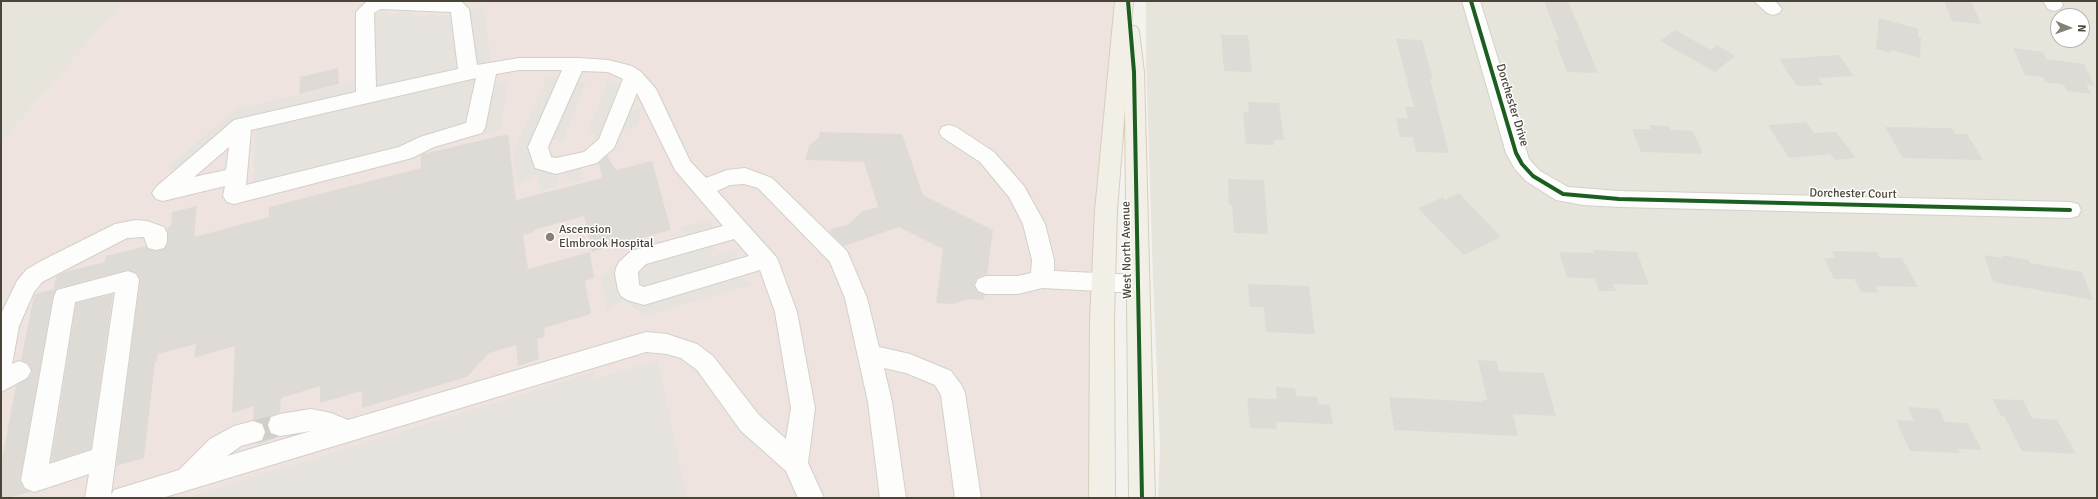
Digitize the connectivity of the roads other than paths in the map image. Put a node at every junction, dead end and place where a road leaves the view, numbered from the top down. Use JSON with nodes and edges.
{"nodes":[{"id":1,"x":1124,"y":1,"type":"edge"},
{"id":2,"x":1128,"y":1,"type":"edge"},
{"id":3,"x":1471,"y":1,"type":"edge"},
{"id":4,"x":575,"y":64,"type":"junction"},
{"id":5,"x":478,"y":71,"type":"junction"},
{"id":6,"x":634,"y":77,"type":"junction"},
{"id":7,"x":366,"y":96,"type":"junction"},
{"id":8,"x":240,"y":125,"type":"junction"},
{"id":9,"x":948,"y":132,"type":"dead end"},
{"id":10,"x":236,"y":175,"type":"junction"},
{"id":11,"x":702,"y":189,"type":"junction"},
{"id":12,"x":1635,"y":199,"type":"joint"},
{"id":13,"x":2070,"y":210,"type":"dead end"},
{"id":14,"x":737,"y":230,"type":"junction"},
{"id":15,"x":156,"y":242,"type":"dead end"},
{"id":16,"x":765,"y":260,"type":"junction"},
{"id":17,"x":1042,"y":279,"type":"junction"},
{"id":18,"x":1104,"y":283,"type":"junction"},
{"id":19,"x":1138,"y":284,"type":"junction"},
{"id":20,"x":986,"y":285,"type":"dead end"},
{"id":21,"x":30,"y":317,"type":"dead end"},
{"id":22,"x":7,"y":326,"type":"junction"},
{"id":23,"x":869,"y":354,"type":"junction"},
{"id":24,"x":7,"y":371,"type":"edge"},
{"id":25,"x":280,"y":425,"type":"tunnel mouth"},
{"id":26,"x":348,"y":431,"type":"junction"},
{"id":27,"x":253,"y":432,"type":"tunnel mouth"},
{"id":28,"x":104,"y":458,"type":"junction"},
{"id":29,"x":795,"y":463,"type":"junction"},
{"id":30,"x":188,"y":478,"type":"junction"},
{"id":31,"x":98,"y":498,"type":"edge"},
{"id":32,"x":123,"y":498,"type":"edge"},
{"id":33,"x":811,"y":498,"type":"edge"},
{"id":34,"x":893,"y":498,"type":"edge"},
{"id":35,"x":968,"y":498,"type":"edge"},
{"id":36,"x":1102,"y":498,"type":"edge"},
{"id":37,"x":1142,"y":498,"type":"edge"}],
"edges":[{"from":1,"to":18,"type":"main road","name":"West North Avenue"},
{"from":2,"to":19,"type":"main road","name":"West North Avenue"},
{"from":3,"to":12,"type":"street","name":"Dorchester Drive"},
{"from":4,"to":5,"type":"street"},
{"from":4,"to":6,"type":"street"},
{"from":4,"to":6,"type":"street"},
{"from":5,"to":7,"type":"street"},
{"from":5,"to":7,"type":"street"},
{"from":5,"to":10,"type":"street"},
{"from":6,"to":11,"type":"street"},
{"from":7,"to":8,"type":"street"},
{"from":8,"to":10,"type":"street"},
{"from":8,"to":10,"type":"street"},
{"from":9,"to":17,"type":"street"},
{"from":11,"to":14,"type":"street"},
{"from":11,"to":23,"type":"street"},
{"from":12,"to":13,"type":"street","name":"Dorchester Court"},
{"from":14,"to":16,"type":"street"},
{"from":14,"to":16,"type":"street"},
{"from":15,"to":22,"type":"street"},
{"from":16,"to":29,"type":"street"},
{"from":17,"to":18,"type":"street"},
{"from":17,"to":20,"type":"street"},
{"from":18,"to":19,"type":"street"},
{"from":18,"to":36,"type":"main road","name":"West North Avenue"},
{"from":19,"to":37,"type":"main road","name":"West North Avenue"},
{"from":21,"to":22,"type":"street"},
{"from":22,"to":24,"type":"street"},
{"from":23,"to":34,"type":"street"},
{"from":23,"to":35,"type":"street"},
{"from":25,"to":26,"type":"street"},
{"from":26,"to":29,"type":"street"},
{"from":26,"to":30,"type":"street"},
{"from":27,"to":30,"type":"street"},
{"from":28,"to":28,"type":"street"},
{"from":28,"to":31,"type":"street"},
{"from":29,"to":33,"type":"street"},
{"from":30,"to":32,"type":"street"}]}
